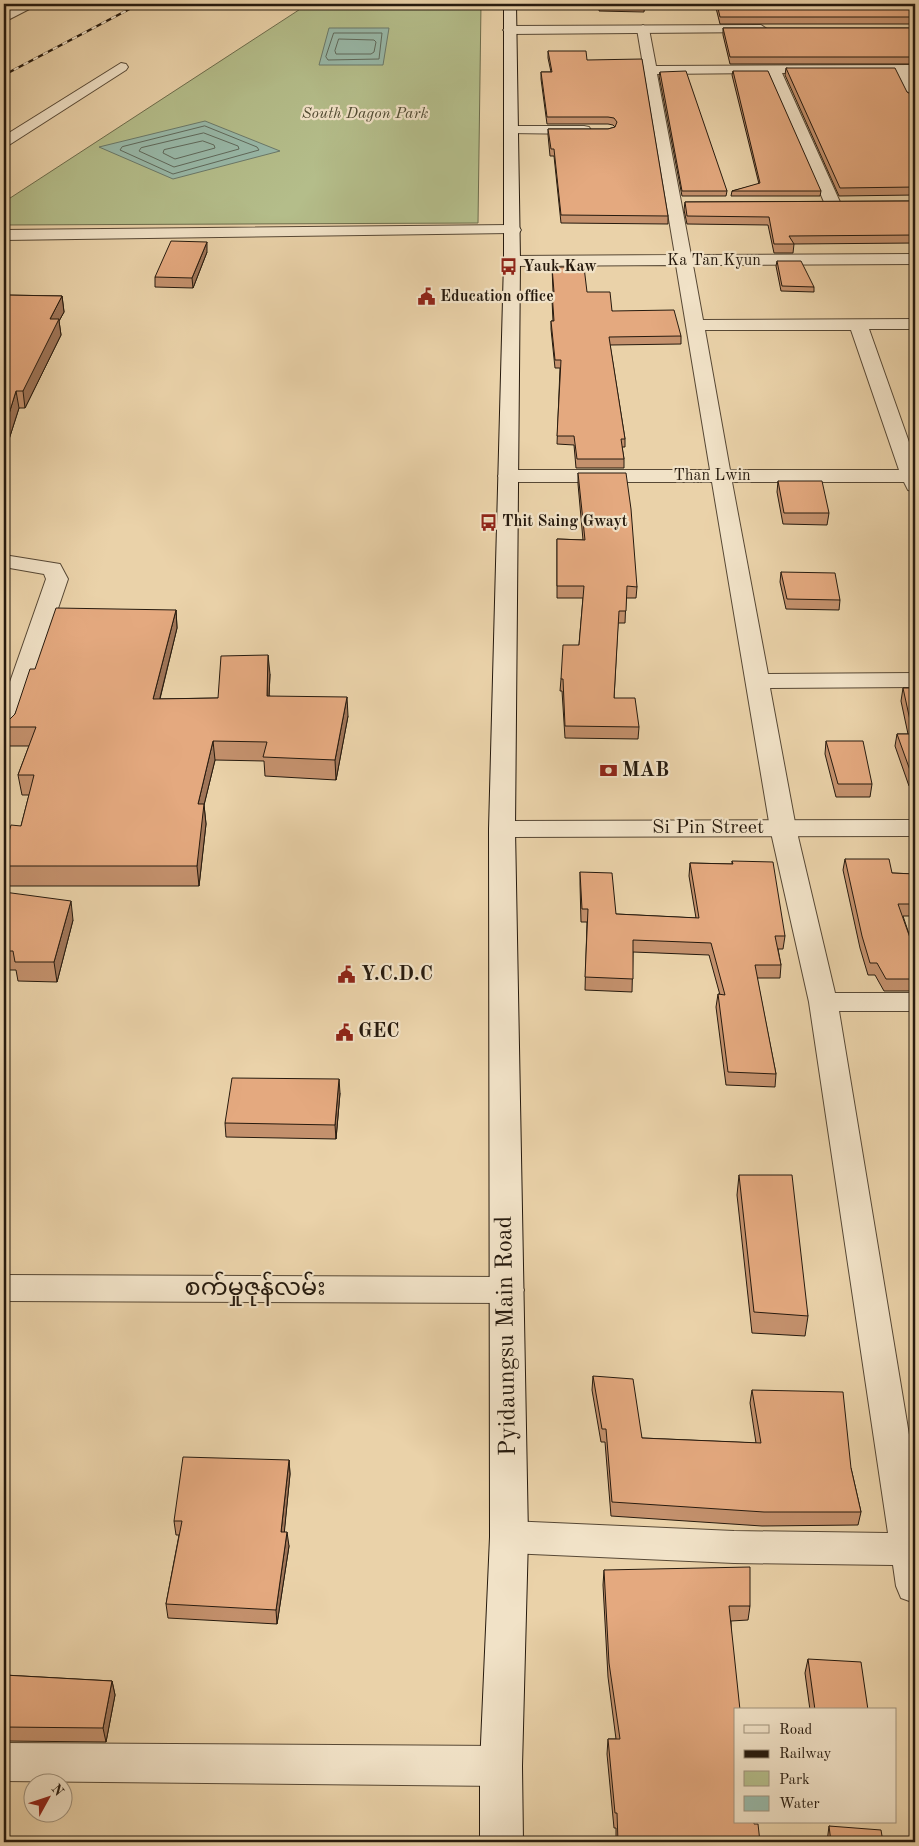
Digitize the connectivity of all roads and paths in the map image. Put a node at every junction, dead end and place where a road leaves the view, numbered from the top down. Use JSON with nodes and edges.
{"nodes":[{"id":1,"x":33,"y":4,"type":"edge"},
{"id":2,"x":510,"y":4,"type":"edge"},
{"id":3,"x":4,"y":18,"type":"edge"},
{"id":4,"x":771,"y":29,"type":"edge"},
{"id":5,"x":510,"y":30,"type":"junction"},
{"id":6,"x":643,"y":30,"type":"junction"},
{"id":7,"x":121,"y":67,"type":"dead end"},
{"id":8,"x":900,"y":69,"type":"junction"},
{"id":9,"x":915,"y":69,"type":"edge"},
{"id":10,"x":650,"y":70,"type":"junction"},
{"id":11,"x":774,"y":70,"type":"junction"},
{"id":12,"x":915,"y":99,"type":"edge"},
{"id":13,"x":511,"y":130,"type":"junction"},
{"id":14,"x":598,"y":130,"type":"edge"},
{"id":15,"x":4,"y":142,"type":"edge"},
{"id":16,"x":812,"y":202,"type":"edge"},
{"id":17,"x":832,"y":202,"type":"junction"},
{"id":18,"x":851,"y":202,"type":"edge"},
{"id":19,"x":673,"y":203,"type":"junction"},
{"id":20,"x":693,"y":203,"type":"edge"},
{"id":21,"x":512,"y":230,"type":"junction"},
{"id":22,"x":5,"y":238,"type":"edge"},
{"id":23,"x":915,"y":259,"type":"edge"},
{"id":24,"x":512,"y":261,"type":"junction"},
{"id":25,"x":683,"y":261,"type":"junction"},
{"id":26,"x":858,"y":324,"type":"junction"},
{"id":27,"x":915,"y":324,"type":"edge"},
{"id":28,"x":695,"y":325,"type":"junction"},
{"id":29,"x":508,"y":476,"type":"junction"},
{"id":30,"x":721,"y":476,"type":"junction"},
{"id":31,"x":914,"y":479,"type":"edge"},
{"id":32,"x":4,"y":561,"type":"edge"},
{"id":33,"x":915,"y":680,"type":"edge"},
{"id":34,"x":757,"y":681,"type":"junction"},
{"id":35,"x":4,"y":732,"type":"edge"},
{"id":36,"x":783,"y":828,"type":"junction"},
{"id":37,"x":915,"y":828,"type":"edge"},
{"id":38,"x":502,"y":829,"type":"junction"},
{"id":39,"x":823,"y":1002,"type":"junction"},
{"id":40,"x":915,"y":1002,"type":"edge"},
{"id":41,"x":4,"y":1288,"type":"edge"},
{"id":42,"x":507,"y":1290,"type":"junction"},
{"id":43,"x":510,"y":1537,"type":"junction"},
{"id":44,"x":909,"y":1549,"type":"junction"},
{"id":45,"x":915,"y":1586,"type":"edge"},
{"id":46,"x":4,"y":1762,"type":"edge"},
{"id":47,"x":502,"y":1766,"type":"junction"},
{"id":48,"x":501,"y":1842,"type":"edge"}],
"edges":[{"from":1,"to":3,"type":"street"},
{"from":2,"to":5,"type":"street","name":"Pyidaungsu Main Road"},
{"from":4,"to":6,"type":"street"},
{"from":5,"to":6,"type":"street"},
{"from":5,"to":13,"type":"street","name":"Pyidaungsu Main Road"},
{"from":6,"to":10,"type":"street"},
{"from":7,"to":15,"type":"street"},
{"from":8,"to":9,"type":"street"},
{"from":8,"to":11,"type":"street"},
{"from":8,"to":12,"type":"street"},
{"from":10,"to":11,"type":"street"},
{"from":10,"to":19,"type":"street"},
{"from":11,"to":17,"type":"street"},
{"from":13,"to":14,"type":"street"},
{"from":13,"to":21,"type":"street","name":"Pyidaungsu Main Road"},
{"from":16,"to":17,"type":"street"},
{"from":17,"to":18,"type":"street"},
{"from":19,"to":20,"type":"street"},
{"from":19,"to":25,"type":"street"},
{"from":21,"to":22,"type":"street"},
{"from":21,"to":24,"type":"street","name":"Pyidaungsu Main Road"},
{"from":23,"to":25,"type":"street","name":"Ka Tan Kyun"},
{"from":24,"to":25,"type":"street","name":"Ka Tan Kyun"},
{"from":24,"to":29,"type":"street","name":"Pyidaungsu Main Road"},
{"from":25,"to":28,"type":"street"},
{"from":26,"to":27,"type":"street"},
{"from":26,"to":28,"type":"street"},
{"from":26,"to":31,"type":"street"},
{"from":28,"to":30,"type":"street"},
{"from":29,"to":30,"type":"street","name":"Than Lwin"},
{"from":29,"to":38,"type":"street","name":"Pyidaungsu Main Road"},
{"from":30,"to":31,"type":"street","name":"Than Lwin"},
{"from":30,"to":34,"type":"street"},
{"from":32,"to":35,"type":"street"},
{"from":33,"to":34,"type":"street"},
{"from":34,"to":36,"type":"street"},
{"from":36,"to":37,"type":"street","name":"Si Pin Street"},
{"from":36,"to":38,"type":"street","name":"Si Pin Street"},
{"from":36,"to":39,"type":"street"},
{"from":38,"to":42,"type":"street","name":"Pyidaungsu Main Road"},
{"from":39,"to":40,"type":"street"},
{"from":39,"to":44,"type":"street"},
{"from":41,"to":42,"type":"street","name":"စက်မှုဇုန်လမ်း"},
{"from":42,"to":43,"type":"street","name":"Pyidaungsu Main Road"},
{"from":43,"to":44,"type":"street"},
{"from":43,"to":47,"type":"street","name":"Pyidaungsu Main Road"},
{"from":44,"to":45,"type":"street"},
{"from":46,"to":47,"type":"street"},
{"from":47,"to":48,"type":"street","name":"Pyidaungsu Main Road"}]}
